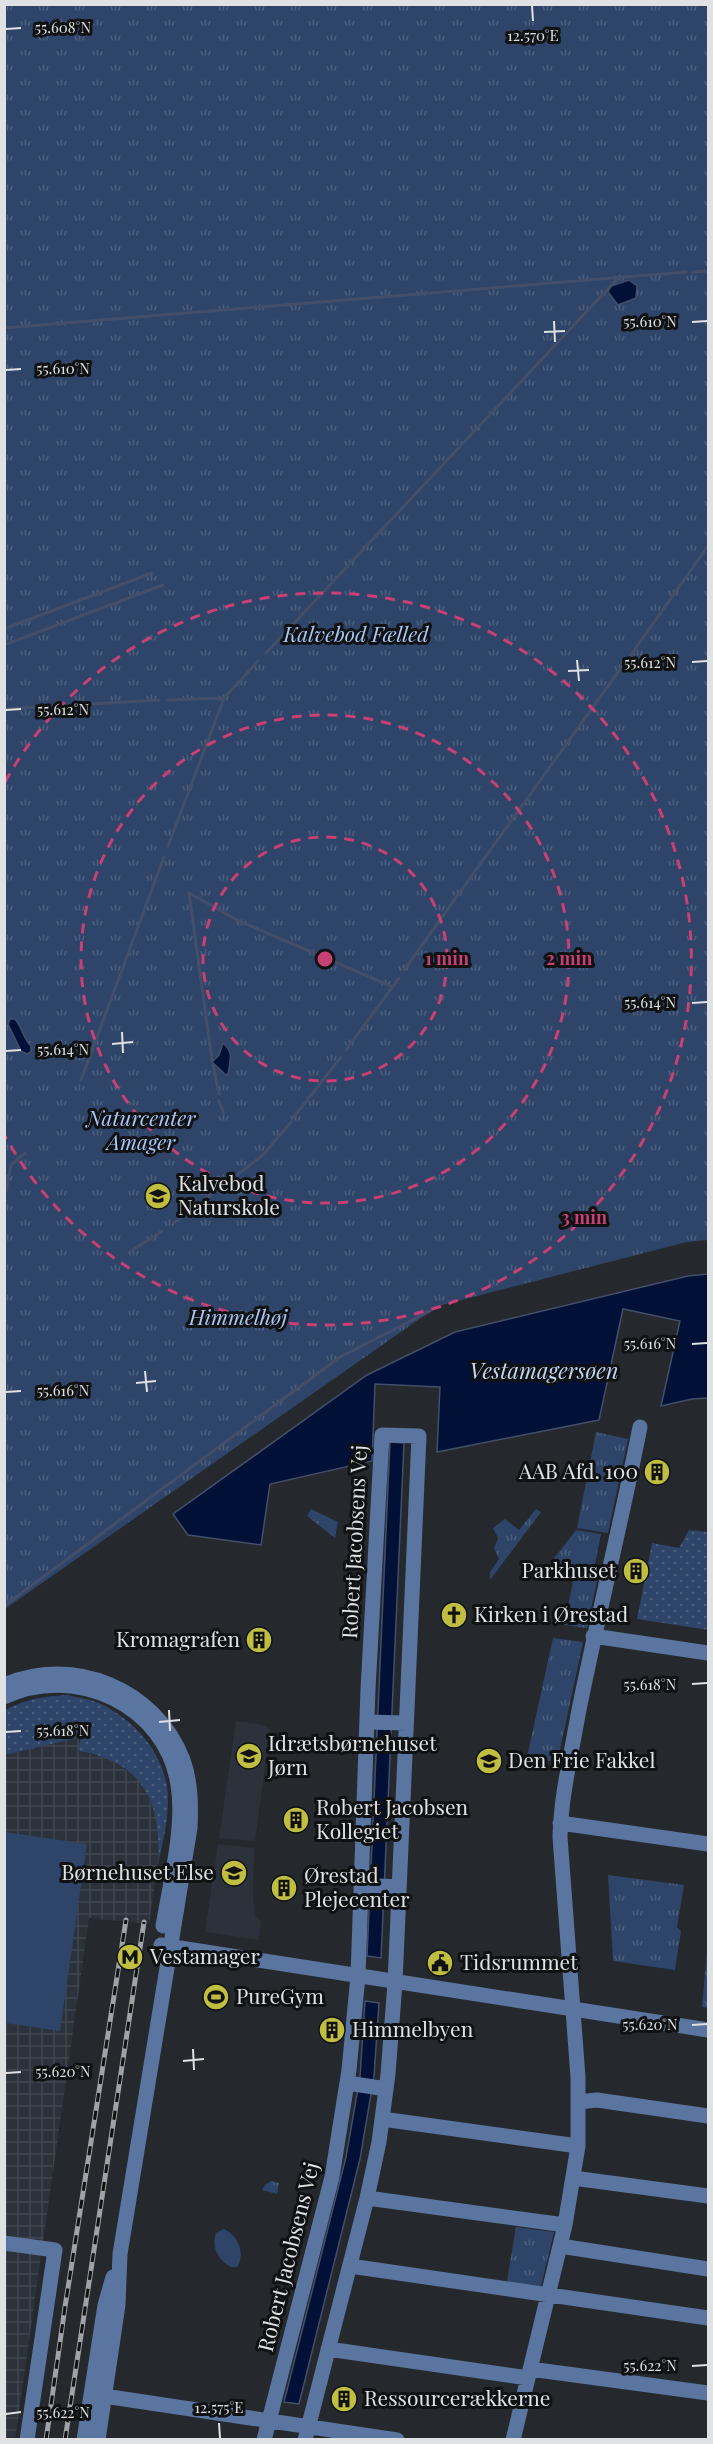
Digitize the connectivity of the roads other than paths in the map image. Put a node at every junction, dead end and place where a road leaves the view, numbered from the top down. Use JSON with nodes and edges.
{"nodes":[{"id":1,"x":640,"y":1427,"type":"dead end"},
{"id":2,"x":593,"y":1636,"type":"junction"},
{"id":3,"x":708,"y":1653,"type":"edge"},
{"id":4,"x":4,"y":1686,"type":"edge"},
{"id":5,"x":4,"y":1697,"type":"edge"},
{"id":6,"x":370,"y":1723,"type":"junction"},
{"id":7,"x":401,"y":1723,"type":"junction"},
{"id":8,"x":560,"y":1823,"type":"junction"},
{"id":9,"x":708,"y":1844,"type":"edge"},
{"id":10,"x":361,"y":1885,"type":"junction"},
{"id":11,"x":399,"y":1887,"type":"junction"},
{"id":12,"x":166,"y":1945,"type":"junction"},
{"id":13,"x":358,"y":1976,"type":"junction"},
{"id":14,"x":395,"y":1983,"type":"junction"},
{"id":15,"x":573,"y":2010,"type":"junction"},
{"id":16,"x":708,"y":2030,"type":"edge"},
{"id":17,"x":352,"y":2084,"type":"junction"},
{"id":18,"x":380,"y":2088,"type":"junction"},
{"id":19,"x":578,"y":2102,"type":"junction"},
{"id":20,"x":708,"y":2116,"type":"edge"},
{"id":21,"x":382,"y":2119,"type":"junction"},
{"id":22,"x":578,"y":2146,"type":"junction"},
{"id":23,"x":573,"y":2178,"type":"junction"},
{"id":24,"x":708,"y":2196,"type":"edge"},
{"id":25,"x":367,"y":2198,"type":"junction"},
{"id":26,"x":565,"y":2225,"type":"junction"},
{"id":27,"x":4,"y":2242,"type":"edge"},
{"id":28,"x":560,"y":2246,"type":"junction"},
{"id":29,"x":350,"y":2266,"type":"junction"},
{"id":30,"x":708,"y":2269,"type":"edge"},
{"id":31,"x":549,"y":2294,"type":"junction"},
{"id":32,"x":708,"y":2318,"type":"edge"},
{"id":33,"x":328,"y":2349,"type":"junction"},
{"id":34,"x":529,"y":2373,"type":"junction"},
{"id":35,"x":708,"y":2393,"type":"edge"},
{"id":36,"x":98,"y":2395,"type":"junction"},
{"id":37,"x":268,"y":2420,"type":"junction"},
{"id":38,"x":307,"y":2433,"type":"edge"},
{"id":39,"x":27,"y":2439,"type":"edge"},
{"id":40,"x":84,"y":2439,"type":"edge"},
{"id":41,"x":98,"y":2439,"type":"edge"},
{"id":42,"x":264,"y":2439,"type":"edge"},
{"id":43,"x":397,"y":2439,"type":"edge"},
{"id":44,"x":513,"y":2439,"type":"edge"}],
"edges":[{"from":1,"to":2,"type":"street"},
{"from":2,"to":3,"type":"street"},
{"from":2,"to":8,"type":"street"},
{"from":4,"to":12,"type":"street"},
{"from":5,"to":12,"type":"street"},
{"from":6,"to":7,"type":"street"},
{"from":6,"to":7,"type":"street","name":"Robert Jacobsens Vej"},
{"from":6,"to":10,"type":"street","name":"Robert Jacobsens Vej"},
{"from":7,"to":11,"type":"street","name":"Robert Jacobsens Vej"},
{"from":8,"to":9,"type":"street"},
{"from":8,"to":15,"type":"street"},
{"from":10,"to":11,"type":"street"},
{"from":10,"to":13,"type":"street","name":"Robert Jacobsens Vej"},
{"from":11,"to":14,"type":"street","name":"Robert Jacobsens Vej"},
{"from":12,"to":13,"type":"street"},
{"from":12,"to":36,"type":"street"},
{"from":13,"to":14,"type":"street"},
{"from":13,"to":17,"type":"street","name":"Robert Jacobsens Vej"},
{"from":14,"to":15,"type":"street"},
{"from":14,"to":18,"type":"street","name":"Robert Jacobsens Vej"},
{"from":15,"to":16,"type":"street"},
{"from":15,"to":19,"type":"street"},
{"from":17,"to":18,"type":"street"},
{"from":17,"to":37,"type":"street","name":"Robert Jacobsens Vej"},
{"from":18,"to":21,"type":"street","name":"Robert Jacobsens Vej"},
{"from":19,"to":20,"type":"street"},
{"from":19,"to":22,"type":"street"},
{"from":21,"to":22,"type":"street"},
{"from":21,"to":25,"type":"street","name":"Robert Jacobsens Vej"},
{"from":22,"to":23,"type":"street"},
{"from":23,"to":24,"type":"street"},
{"from":23,"to":26,"type":"street"},
{"from":25,"to":26,"type":"street"},
{"from":25,"to":29,"type":"street","name":"Robert Jacobsens Vej"},
{"from":26,"to":28,"type":"street"},
{"from":27,"to":39,"type":"street"},
{"from":28,"to":30,"type":"street"},
{"from":28,"to":31,"type":"street"},
{"from":29,"to":31,"type":"street"},
{"from":29,"to":33,"type":"street","name":"Robert Jacobsens Vej"},
{"from":31,"to":32,"type":"street"},
{"from":31,"to":34,"type":"street"},
{"from":33,"to":34,"type":"street"},
{"from":33,"to":38,"type":"street","name":"Robert Jacobsens Vej"},
{"from":34,"to":35,"type":"street"},
{"from":34,"to":44,"type":"street"},
{"from":36,"to":37,"type":"street"},
{"from":36,"to":40,"type":"street"},
{"from":36,"to":41,"type":"street"},
{"from":37,"to":38,"type":"street"},
{"from":37,"to":42,"type":"street","name":"Robert Jacobsens Vej"},
{"from":38,"to":43,"type":"street"}]}
